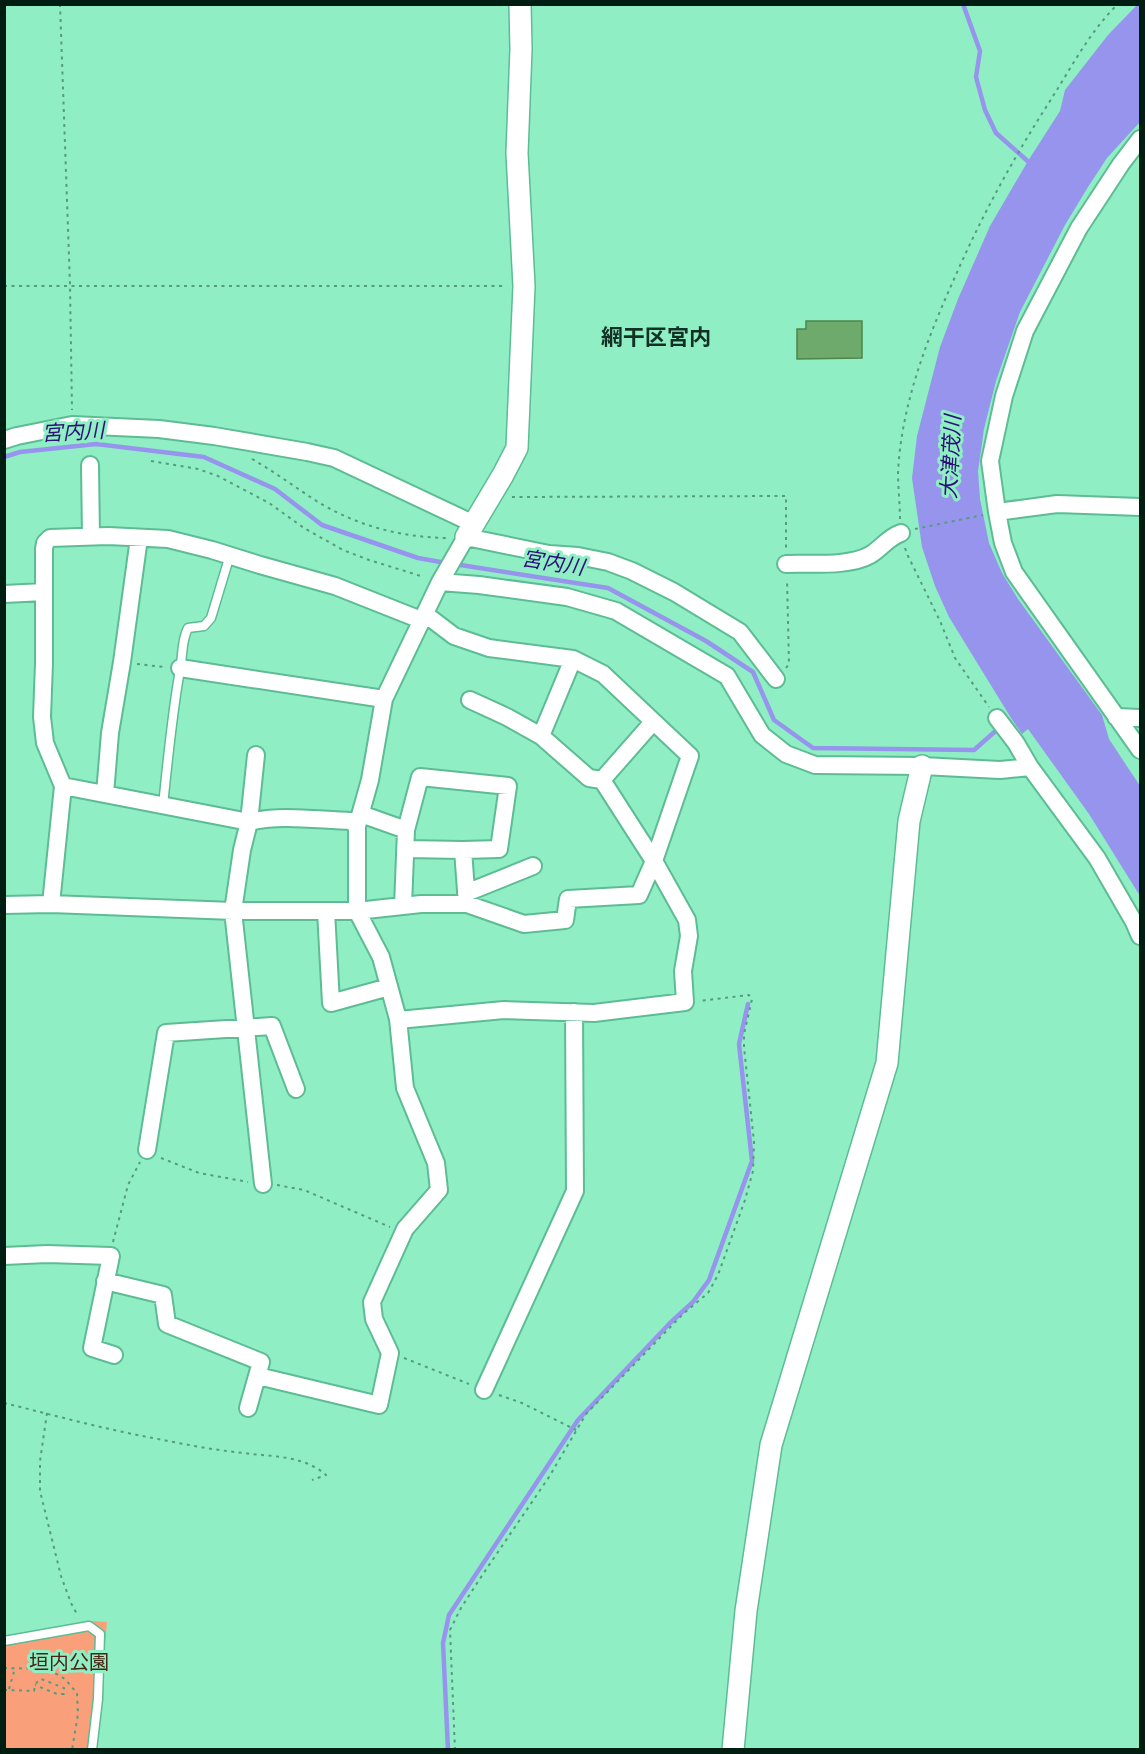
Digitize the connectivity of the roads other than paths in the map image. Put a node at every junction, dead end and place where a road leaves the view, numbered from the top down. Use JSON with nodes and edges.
{"nodes":[{"id":1,"x":520,"y":4,"type":"edge"},
{"id":2,"x":1140,"y":139,"type":"edge"},
{"id":3,"x":1134,"y":156,"type":"edge"},
{"id":4,"x":4,"y":440,"type":"edge"},
{"id":5,"x":90,"y":465,"type":"dead end"},
{"id":6,"x":1140,"y":507,"type":"edge"},
{"id":7,"x":992,"y":513,"type":"junction"},
{"id":8,"x":470,"y":531,"type":"junction"},
{"id":9,"x":904,"y":532,"type":"road end"},
{"id":10,"x":91,"y":536,"type":"junction"},
{"id":11,"x":139,"y":538,"type":"junction"},
{"id":12,"x":230,"y":555,"type":"junction"},
{"id":13,"x":786,"y":564,"type":"road end"},
{"id":14,"x":440,"y":582,"type":"junction"},
{"id":15,"x":44,"y":592,"type":"junction"},
{"id":16,"x":4,"y":594,"type":"edge"},
{"id":17,"x":423,"y":617,"type":"junction"},
{"id":18,"x":573,"y":659,"type":"junction"},
{"id":19,"x":180,"y":668,"type":"junction"},
{"id":20,"x":776,"y":679,"type":"road end"},
{"id":21,"x":384,"y":699,"type":"junction"},
{"id":22,"x":470,"y":699,"type":"dead end"},
{"id":23,"x":1116,"y":717,"type":"junction"},
{"id":24,"x":997,"y":718,"type":"road end"},
{"id":25,"x":1140,"y":718,"type":"edge"},
{"id":26,"x":653,"y":722,"type":"junction"},
{"id":27,"x":541,"y":736,"type":"junction"},
{"id":28,"x":1140,"y":750,"type":"edge"},
{"id":29,"x":256,"y":755,"type":"dead end"},
{"id":30,"x":922,"y":766,"type":"junction"},
{"id":31,"x":1030,"y":767,"type":"junction"},
{"id":32,"x":602,"y":780,"type":"junction"},
{"id":33,"x":63,"y":786,"type":"junction"},
{"id":34,"x":105,"y":794,"type":"junction"},
{"id":35,"x":164,"y":805,"type":"junction"},
{"id":36,"x":359,"y":820,"type":"junction"},
{"id":37,"x":249,"y":822,"type":"junction"},
{"id":38,"x":406,"y":830,"type":"junction"},
{"id":39,"x":406,"y":849,"type":"junction"},
{"id":40,"x":463,"y":850,"type":"junction"},
{"id":41,"x":654,"y":861,"type":"junction"},
{"id":42,"x":533,"y":866,"type":"dead end"},
{"id":43,"x":467,"y":899,"type":"junction"},
{"id":44,"x":51,"y":904,"type":"junction"},
{"id":45,"x":4,"y":905,"type":"edge"},
{"id":46,"x":403,"y":906,"type":"junction"},
{"id":47,"x":233,"y":910,"type":"junction"},
{"id":48,"x":326,"y":911,"type":"junction"},
{"id":49,"x":357,"y":911,"type":"junction"},
{"id":50,"x":1140,"y":936,"type":"edge"},
{"id":51,"x":389,"y":987,"type":"junction"},
{"id":52,"x":574,"y":1012,"type":"junction"},
{"id":53,"x":398,"y":1020,"type":"junction"},
{"id":54,"x":246,"y":1027,"type":"junction"},
{"id":55,"x":296,"y":1089,"type":"dead end"},
{"id":56,"x":147,"y":1150,"type":"road end"},
{"id":57,"x":263,"y":1184,"type":"dead end"},
{"id":58,"x":4,"y":1256,"type":"edge"},
{"id":59,"x":105,"y":1281,"type":"junction"},
{"id":60,"x":114,"y":1355,"type":"dead end"},
{"id":61,"x":258,"y":1376,"type":"junction"},
{"id":62,"x":484,"y":1390,"type":"dead end"},
{"id":63,"x":248,"y":1408,"type":"dead end"},
{"id":64,"x":4,"y":1641,"type":"edge"},
{"id":65,"x":92,"y":1749,"type":"edge"},
{"id":66,"x":733,"y":1749,"type":"edge"}],
"edges":[{"from":1,"to":8,"type":"street"},
{"from":2,"to":3,"type":"street"},
{"from":3,"to":7,"type":"street"},
{"from":4,"to":8,"type":"street"},
{"from":5,"to":10,"type":"street"},
{"from":6,"to":7,"type":"street"},
{"from":7,"to":23,"type":"street"},
{"from":8,"to":14,"type":"street"},
{"from":8,"to":20,"type":"street"},
{"from":9,"to":13,"type":"street"},
{"from":10,"to":11,"type":"street"},
{"from":10,"to":15,"type":"street"},
{"from":11,"to":12,"type":"street"},
{"from":11,"to":34,"type":"street"},
{"from":12,"to":17,"type":"street"},
{"from":12,"to":19,"type":"lane"},
{"from":14,"to":17,"type":"street"},
{"from":14,"to":30,"type":"street"},
{"from":15,"to":16,"type":"street"},
{"from":15,"to":33,"type":"street"},
{"from":17,"to":18,"type":"street"},
{"from":17,"to":21,"type":"street"},
{"from":18,"to":26,"type":"street"},
{"from":18,"to":27,"type":"street"},
{"from":19,"to":21,"type":"street"},
{"from":19,"to":35,"type":"lane"},
{"from":21,"to":36,"type":"street"},
{"from":22,"to":27,"type":"street"},
{"from":23,"to":25,"type":"street"},
{"from":23,"to":28,"type":"street"},
{"from":24,"to":31,"type":"street"},
{"from":26,"to":32,"type":"street"},
{"from":26,"to":41,"type":"street"},
{"from":27,"to":32,"type":"street"},
{"from":29,"to":37,"type":"street"},
{"from":30,"to":31,"type":"street"},
{"from":30,"to":66,"type":"street"},
{"from":31,"to":50,"type":"street"},
{"from":32,"to":41,"type":"street"},
{"from":33,"to":34,"type":"street"},
{"from":33,"to":44,"type":"street"},
{"from":34,"to":35,"type":"street"},
{"from":35,"to":37,"type":"street"},
{"from":36,"to":37,"type":"street"},
{"from":36,"to":38,"type":"street"},
{"from":36,"to":49,"type":"street"},
{"from":37,"to":47,"type":"street"},
{"from":38,"to":39,"type":"street"},
{"from":38,"to":40,"type":"street"},
{"from":39,"to":40,"type":"street"},
{"from":39,"to":46,"type":"street"},
{"from":40,"to":43,"type":"street"},
{"from":41,"to":43,"type":"street"},
{"from":41,"to":52,"type":"street"},
{"from":42,"to":43,"type":"street"},
{"from":43,"to":46,"type":"street"},
{"from":44,"to":45,"type":"street"},
{"from":44,"to":47,"type":"street"},
{"from":46,"to":49,"type":"street"},
{"from":47,"to":48,"type":"street"},
{"from":47,"to":54,"type":"street"},
{"from":48,"to":49,"type":"street"},
{"from":48,"to":51,"type":"street"},
{"from":49,"to":51,"type":"street"},
{"from":51,"to":53,"type":"street"},
{"from":52,"to":53,"type":"street"},
{"from":52,"to":62,"type":"street"},
{"from":53,"to":61,"type":"street"},
{"from":54,"to":55,"type":"street"},
{"from":54,"to":56,"type":"street"},
{"from":54,"to":57,"type":"street"},
{"from":58,"to":59,"type":"street"},
{"from":59,"to":60,"type":"street"},
{"from":59,"to":61,"type":"street"},
{"from":61,"to":63,"type":"street"},
{"from":64,"to":65,"type":"lane"}]}
